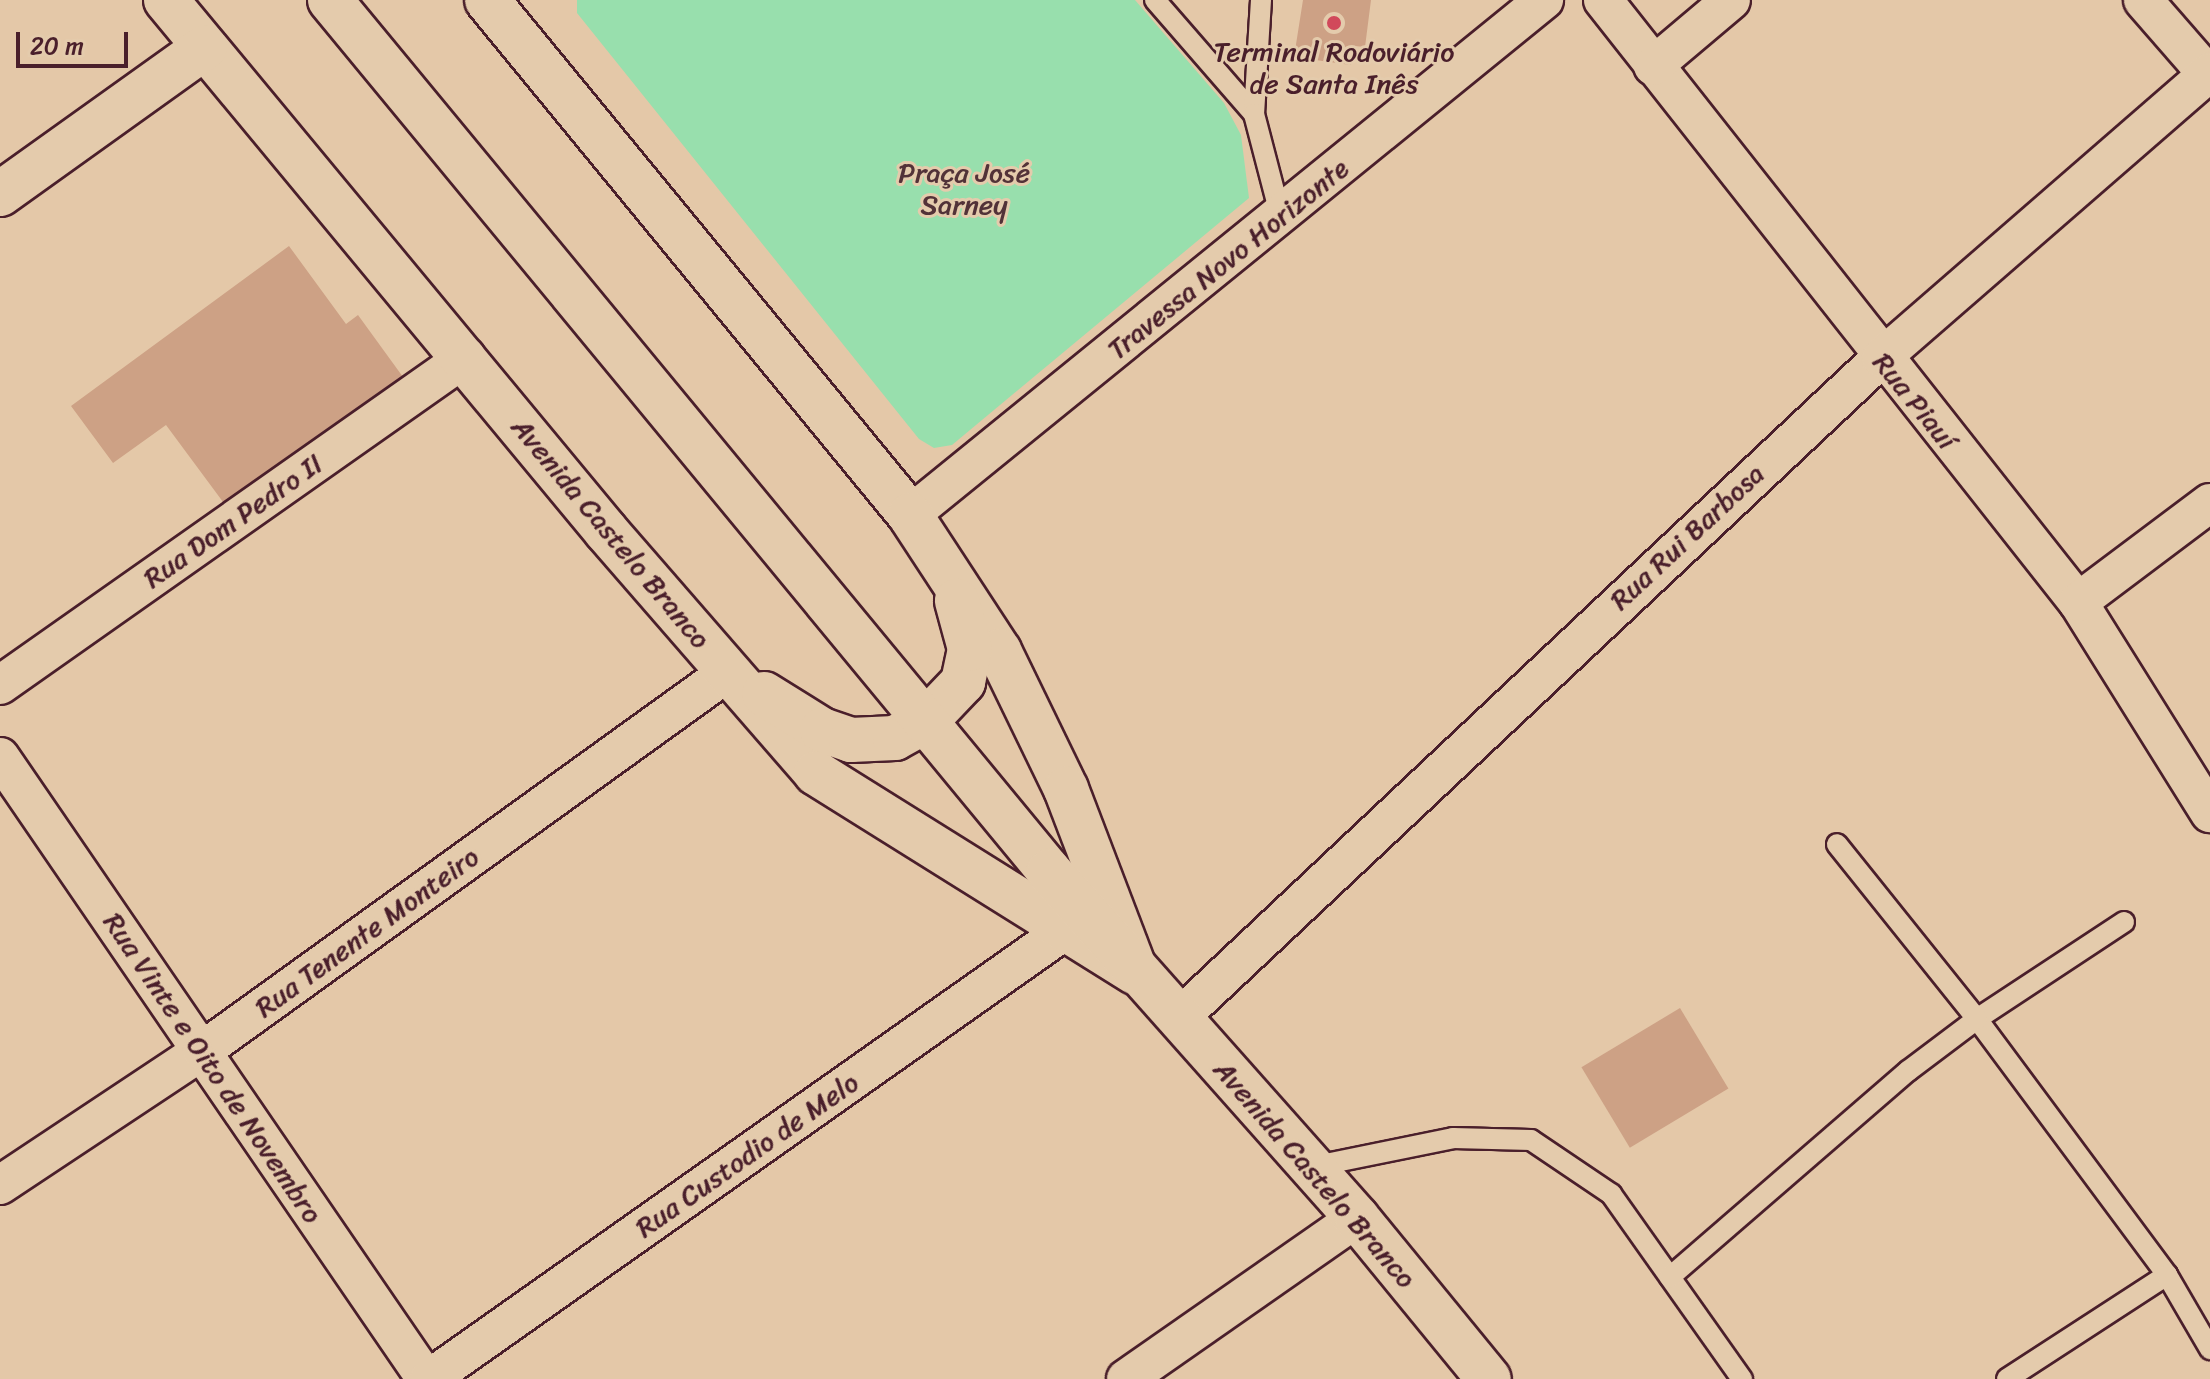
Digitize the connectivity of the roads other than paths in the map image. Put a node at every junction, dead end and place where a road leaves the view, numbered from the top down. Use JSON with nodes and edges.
{"nodes":[{"id":1,"x":166,"y":0,"type":"edge"},
{"id":2,"x":330,"y":0,"type":"edge"},
{"id":3,"x":487,"y":0,"type":"edge"},
{"id":4,"x":1155,"y":0,"type":"edge"},
{"id":5,"x":1261,"y":0,"type":"edge"},
{"id":6,"x":1544,"y":0,"type":"edge"},
{"id":7,"x":1603,"y":0,"type":"edge"},
{"id":8,"x":1731,"y":0,"type":"edge"},
{"id":9,"x":2143,"y":0,"type":"edge"},
{"id":10,"x":205,"y":47,"type":"junction"},
{"id":11,"x":1653,"y":66,"type":"junction"},
{"id":12,"x":2209,"y":74,"type":"edge"},
{"id":13,"x":1254,"y":114,"type":"junction"},
{"id":14,"x":0,"y":194,"type":"edge"},
{"id":15,"x":1281,"y":218,"type":"junction"},
{"id":16,"x":466,"y":357,"type":"junction"},
{"id":17,"x":1881,"y":358,"type":"junction"},
{"id":18,"x":2210,"y":503,"type":"edge"},
{"id":19,"x":910,"y":515,"type":"junction"},
{"id":20,"x":2078,"y":602,"type":"junction"},
{"id":21,"x":728,"y":672,"type":"junction"},
{"id":22,"x":0,"y":685,"type":"edge"},
{"id":23,"x":926,"y":721,"type":"junction"},
{"id":24,"x":0,"y":757,"type":"edge"},
{"id":25,"x":2210,"y":813,"type":"edge"},
{"id":26,"x":1837,"y":844,"type":"dead end"},
{"id":27,"x":2124,"y":922,"type":"dead end"},
{"id":28,"x":1064,"y":931,"type":"junction"},
{"id":29,"x":1137,"y":973,"type":"junction"},
{"id":30,"x":1179,"y":1018,"type":"junction"},
{"id":31,"x":1977,"y":1019,"type":"junction"},
{"id":32,"x":202,"y":1051,"type":"junction"},
{"id":33,"x":1311,"y":1167,"type":"junction"},
{"id":34,"x":0,"y":1185,"type":"edge"},
{"id":35,"x":1357,"y":1218,"type":"junction"},
{"id":36,"x":2167,"y":1275,"type":"junction"},
{"id":37,"x":1670,"y":1277,"type":"junction"},
{"id":38,"x":2210,"y":1349,"type":"edge"},
{"id":39,"x":428,"y":1379,"type":"edge"},
{"id":40,"x":1126,"y":1379,"type":"edge"},
{"id":41,"x":1489,"y":1379,"type":"edge"},
{"id":42,"x":1742,"y":1379,"type":"edge"},
{"id":43,"x":2007,"y":1379,"type":"edge"}],
"edges":[{"from":1,"to":10,"type":"main road","name":"Avenida Castelo Branco"},
{"from":2,"to":23,"type":"main road","name":"Avenida Castelo Branco"},
{"from":3,"to":19,"type":"main road","name":"Avenida Castelo Branco"},
{"from":4,"to":13,"type":"lane"},
{"from":5,"to":13,"type":"lane"},
{"from":6,"to":15,"type":"street","name":"Travessa Novo Horizonte"},
{"from":7,"to":11,"type":"street","name":"Rua Piauí"},
{"from":8,"to":11,"type":"street"},
{"from":9,"to":12,"type":"street"},
{"from":10,"to":14,"type":"main road"},
{"from":10,"to":16,"type":"main road","name":"Avenida Castelo Branco"},
{"from":11,"to":17,"type":"street","name":"Rua Piauí"},
{"from":12,"to":17,"type":"street","name":"Rua Rui Barbosa"},
{"from":13,"to":15,"type":"lane"},
{"from":15,"to":19,"type":"street","name":"Travessa Novo Horizonte"},
{"from":16,"to":21,"type":"main road","name":"Avenida Castelo Branco"},
{"from":16,"to":22,"type":"street","name":"Rua Dom Pedro II"},
{"from":17,"to":20,"type":"street","name":"Rua Piauí"},
{"from":17,"to":30,"type":"street","name":"Rua Rui Barbosa"},
{"from":18,"to":20,"type":"street"},
{"from":19,"to":23,"type":"main road"},
{"from":19,"to":29,"type":"main road","name":"Avenida Castelo Branco"},
{"from":20,"to":25,"type":"street","name":"Rua Piauí"},
{"from":21,"to":23,"type":"main road"},
{"from":21,"to":28,"type":"main road","name":"Avenida Castelo Branco"},
{"from":21,"to":32,"type":"street","name":"Rua Tenente Monteiro"},
{"from":23,"to":29,"type":"main road","name":"Avenida Castelo Branco"},
{"from":24,"to":32,"type":"street","name":"Rua Vinte e Oito de Novembro"},
{"from":26,"to":31,"type":"lane"},
{"from":27,"to":31,"type":"lane"},
{"from":28,"to":29,"type":"main road","name":"Avenida Castelo Branco"},
{"from":28,"to":39,"type":"street","name":"Rua Custodio de Melo"},
{"from":29,"to":30,"type":"main road","name":"Avenida Castelo Branco"},
{"from":30,"to":33,"type":"main road","name":"Avenida Castelo Branco"},
{"from":31,"to":36,"type":"lane"},
{"from":31,"to":37,"type":"lane"},
{"from":32,"to":34,"type":"street","name":"Rua Tenente Monteiro"},
{"from":32,"to":39,"type":"street","name":"Rua Vinte e Oito de Novembro"},
{"from":33,"to":35,"type":"main road","name":"Avenida Castelo Branco"},
{"from":33,"to":37,"type":"lane"},
{"from":35,"to":40,"type":"street"},
{"from":35,"to":41,"type":"main road","name":"Avenida Castelo Branco"},
{"from":36,"to":38,"type":"lane"},
{"from":36,"to":43,"type":"lane"},
{"from":37,"to":42,"type":"lane"}]}
